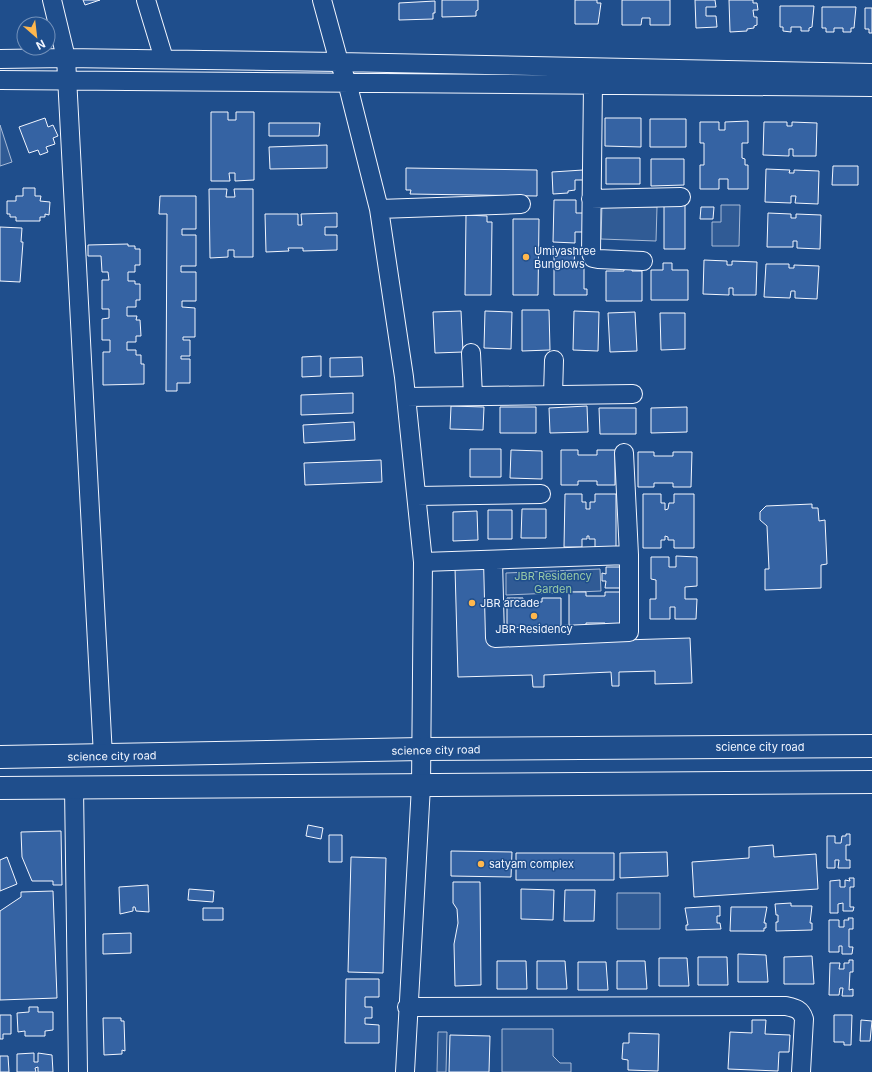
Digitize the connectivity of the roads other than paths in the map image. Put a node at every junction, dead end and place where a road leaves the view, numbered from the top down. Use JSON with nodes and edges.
{"nodes":[{"id":1,"x":52,"y":0,"type":"edge"},
{"id":2,"x":146,"y":0,"type":"edge"},
{"id":3,"x":322,"y":0,"type":"edge"},
{"id":4,"x":66,"y":58,"type":"junction"},
{"id":5,"x":0,"y":59,"type":"edge"},
{"id":6,"x":164,"y":59,"type":"junction"},
{"id":7,"x":339,"y":62,"type":"junction"},
{"id":8,"x":872,"y":73,"type":"edge"},
{"id":9,"x":0,"y":80,"type":"edge"},
{"id":10,"x":67,"y":80,"type":"junction"},
{"id":11,"x":347,"y":82,"type":"junction"},
{"id":12,"x":593,"y":84,"type":"junction"},
{"id":13,"x":872,"y":87,"type":"edge"},
{"id":14,"x":681,"y":197,"type":"dead end"},
{"id":15,"x":591,"y":199,"type":"junction"},
{"id":16,"x":522,"y":204,"type":"dead end"},
{"id":17,"x":379,"y":209,"type":"junction"},
{"id":18,"x":643,"y":260,"type":"dead end"},
{"id":19,"x":471,"y":352,"type":"dead end"},
{"id":20,"x":554,"y":360,"type":"dead end"},
{"id":21,"x":633,"y":394,"type":"dead end"},
{"id":22,"x":553,"y":395,"type":"junction"},
{"id":23,"x":473,"y":396,"type":"junction"},
{"id":24,"x":406,"y":397,"type":"junction"},
{"id":25,"x":624,"y":454,"type":"dead end"},
{"id":26,"x":541,"y":494,"type":"dead end"},
{"id":27,"x":417,"y":496,"type":"junction"},
{"id":28,"x":629,"y":555,"type":"junction"},
{"id":29,"x":493,"y":560,"type":"junction"},
{"id":30,"x":424,"y":562,"type":"junction"},
{"id":31,"x":872,"y":746,"type":"edge"},
{"id":32,"x":421,"y":749,"type":"junction"},
{"id":33,"x":103,"y":756,"type":"junction"},
{"id":34,"x":0,"y":758,"type":"edge"},
{"id":35,"x":872,"y":782,"type":"edge"},
{"id":36,"x":420,"y":786,"type":"junction"},
{"id":37,"x":0,"y":788,"type":"edge"},
{"id":38,"x":74,"y":788,"type":"junction"},
{"id":39,"x":408,"y":1007,"type":"junction"},
{"id":40,"x":78,"y":1072,"type":"edge"},
{"id":41,"x":405,"y":1072,"type":"edge"},
{"id":42,"x":801,"y":1072,"type":"edge"}],
"edges":[{"from":1,"to":4,"type":"street"},
{"from":2,"to":6,"type":"street"},
{"from":3,"to":7,"type":"street"},
{"from":4,"to":5,"type":"street"},
{"from":4,"to":6,"type":"street"},
{"from":4,"to":10,"type":"street"},
{"from":6,"to":7,"type":"street"},
{"from":7,"to":8,"type":"street"},
{"from":7,"to":11,"type":"street"},
{"from":9,"to":10,"type":"street"},
{"from":10,"to":11,"type":"street"},
{"from":10,"to":33,"type":"street"},
{"from":11,"to":12,"type":"street"},
{"from":11,"to":17,"type":"street"},
{"from":12,"to":13,"type":"street"},
{"from":12,"to":15,"type":"street"},
{"from":14,"to":15,"type":"street"},
{"from":15,"to":18,"type":"street"},
{"from":16,"to":17,"type":"street"},
{"from":17,"to":24,"type":"street"},
{"from":19,"to":23,"type":"street"},
{"from":20,"to":22,"type":"street"},
{"from":21,"to":22,"type":"street"},
{"from":22,"to":23,"type":"street"},
{"from":23,"to":24,"type":"street"},
{"from":24,"to":27,"type":"street"},
{"from":25,"to":28,"type":"street"},
{"from":26,"to":27,"type":"street"},
{"from":27,"to":30,"type":"street"},
{"from":28,"to":29,"type":"street"},
{"from":28,"to":29,"type":"street"},
{"from":29,"to":30,"type":"street"},
{"from":30,"to":32,"type":"street"},
{"from":31,"to":32,"type":"main road","name":"science city road"},
{"from":32,"to":33,"type":"main road","name":"science city road"},
{"from":32,"to":36,"type":"street"},
{"from":33,"to":34,"type":"main road","name":"science city road"},
{"from":35,"to":36,"type":"main road"},
{"from":36,"to":38,"type":"main road"},
{"from":36,"to":39,"type":"street"},
{"from":37,"to":38,"type":"main road"},
{"from":38,"to":40,"type":"street"},
{"from":39,"to":41,"type":"street"},
{"from":39,"to":42,"type":"street"}]}
